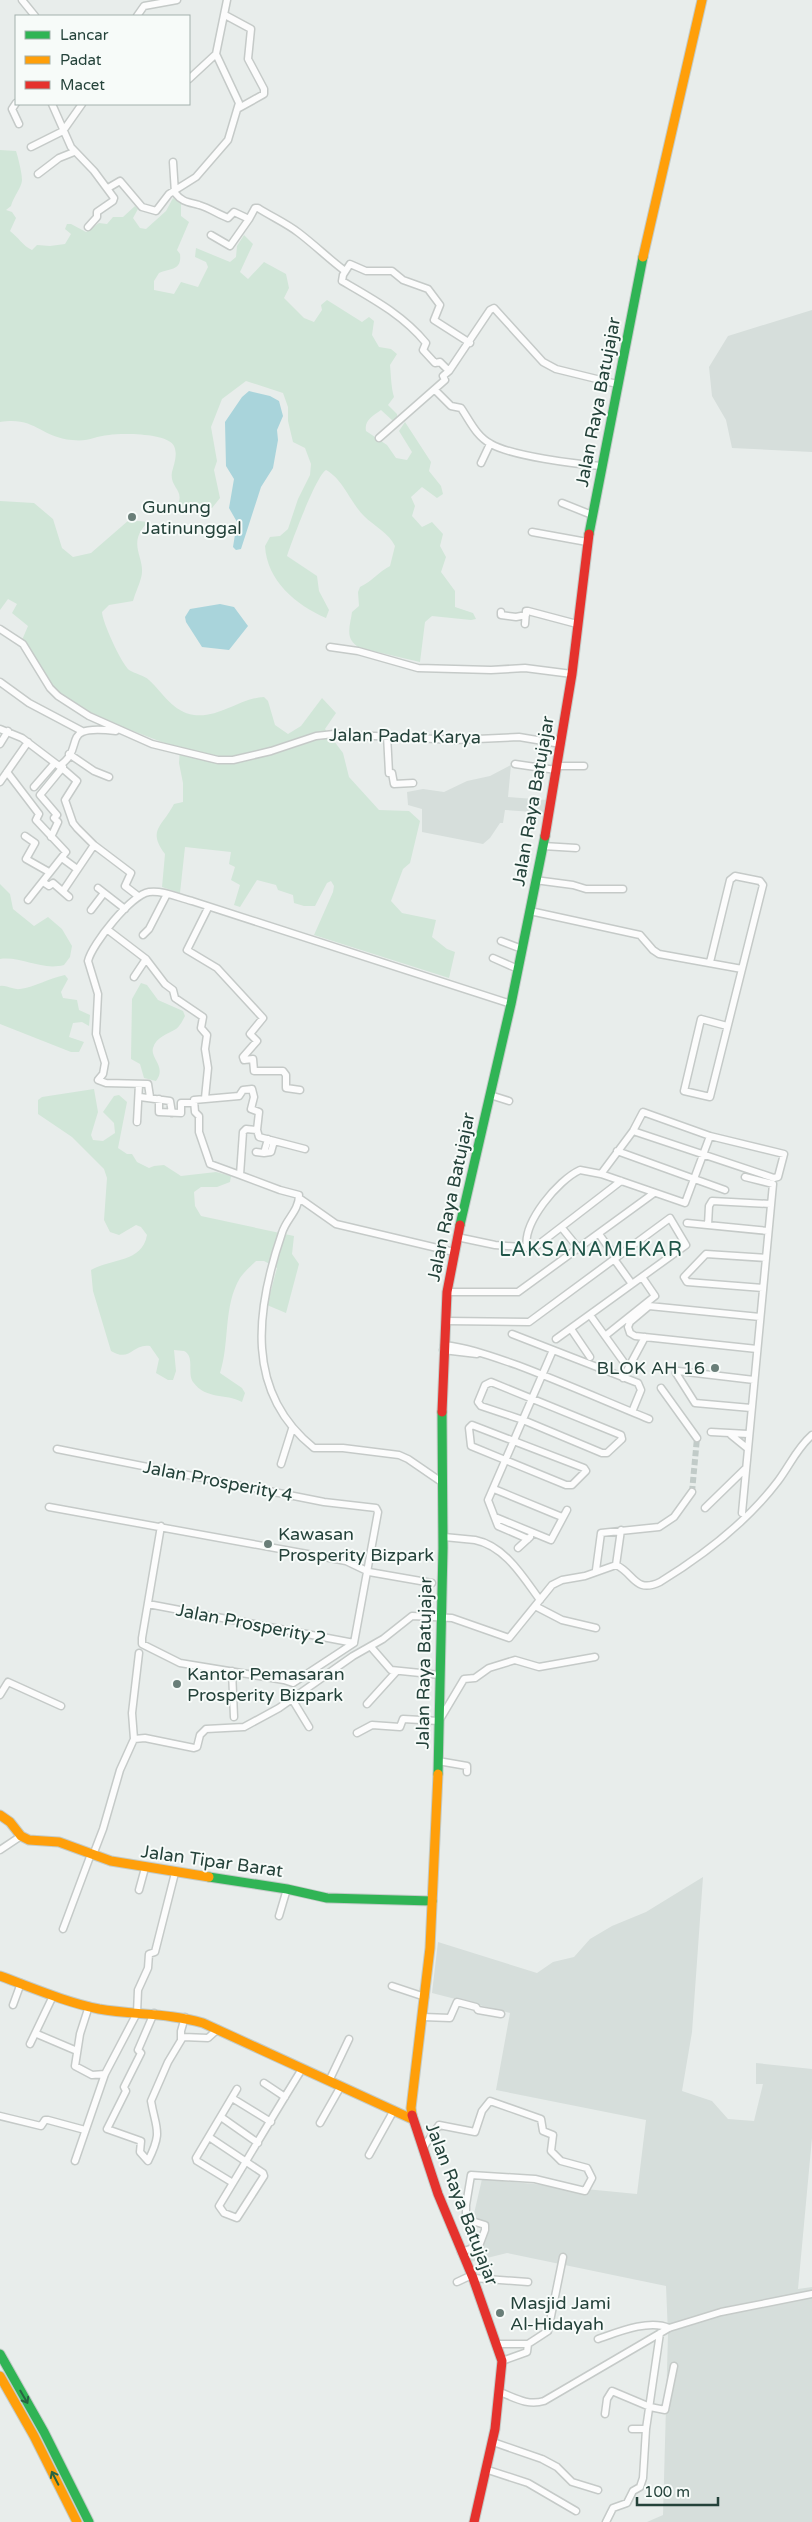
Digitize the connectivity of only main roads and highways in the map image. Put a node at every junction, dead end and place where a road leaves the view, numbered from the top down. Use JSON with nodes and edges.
{"nodes":[{"id":1,"x":702,"y":0,"type":"edge"},
{"id":2,"x":0,"y":1815,"type":"edge"},
{"id":3,"x":432,"y":1901,"type":"junction"},
{"id":4,"x":0,"y":1976,"type":"edge"},
{"id":5,"x":412,"y":2119,"type":"junction"},
{"id":6,"x":0,"y":2354,"type":"edge"},
{"id":7,"x":0,"y":2376,"type":"edge"},
{"id":8,"x":77,"y":2522,"type":"edge"},
{"id":9,"x":89,"y":2522,"type":"edge"},
{"id":10,"x":474,"y":2522,"type":"edge"}],
"edges":[{"from":1,"to":3,"type":"main road","name":"Jalan Raya Batujajar"},
{"from":2,"to":3,"type":"main road","name":"Jalan Tipar Barat"},
{"from":3,"to":5,"type":"main road","name":"Jalan Raya Batujajar"},
{"from":4,"to":5,"type":"main road"},
{"from":5,"to":10,"type":"main road","name":"Jalan Raya Batujajar"},
{"from":6,"to":9,"type":"main road","one_way":true},
{"from":8,"to":7,"type":"main road","one_way":true}]}
